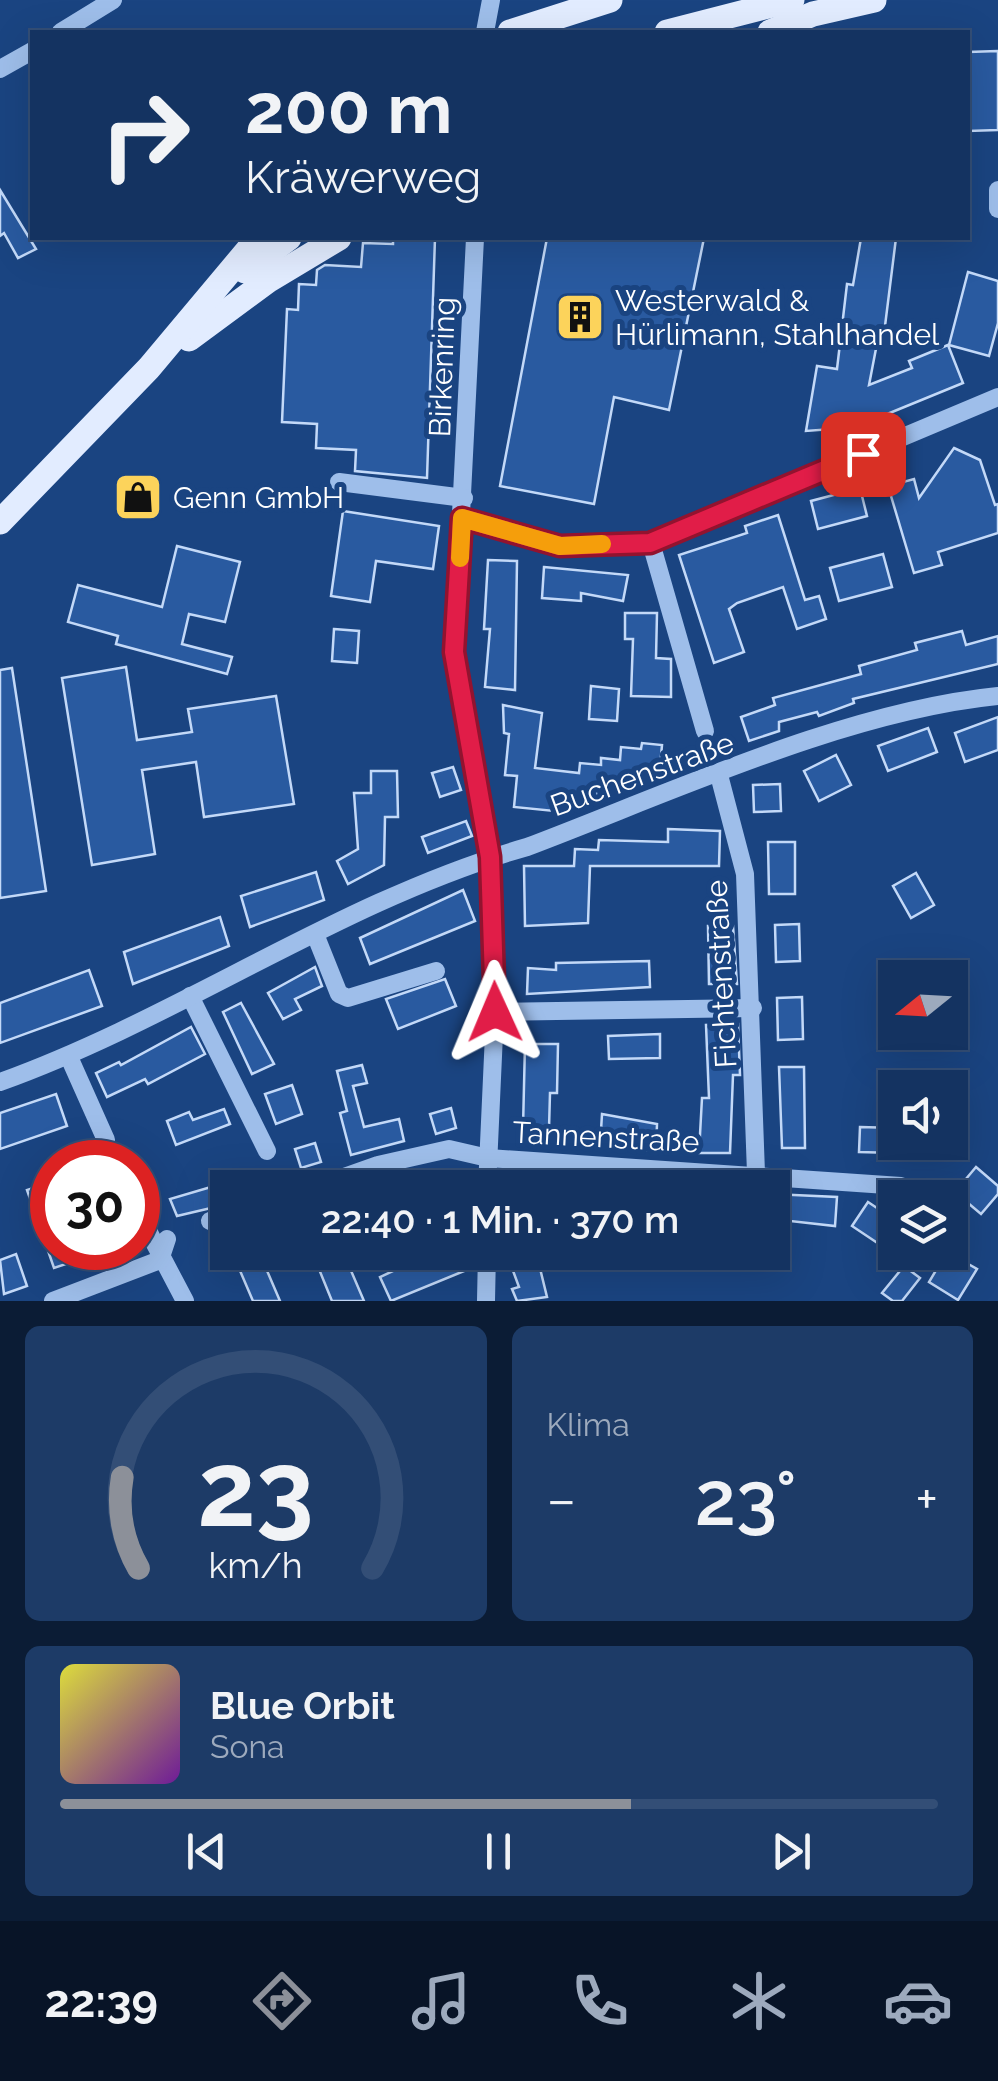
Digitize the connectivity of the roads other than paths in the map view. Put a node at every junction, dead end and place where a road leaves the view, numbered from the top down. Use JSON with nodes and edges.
{"nodes":[{"id":1,"x":113,"y":0,"type":"edge"},
{"id":2,"x":491,"y":0,"type":"edge"},
{"id":3,"x":610,"y":0,"type":"edge"},
{"id":4,"x":792,"y":0,"type":"edge"},
{"id":5,"x":874,"y":0,"type":"edge"},
{"id":6,"x":65,"y":30,"type":"edge"},
{"id":7,"x":485,"y":30,"type":"edge"},
{"id":8,"x":516,"y":30,"type":"edge"},
{"id":9,"x":675,"y":30,"type":"edge"},
{"id":10,"x":775,"y":30,"type":"edge"},
{"id":11,"x":30,"y":51,"type":"edge"},
{"id":12,"x":0,"y":68,"type":"edge"},
{"id":13,"x":998,"y":190,"type":"edge"},
{"id":14,"x":998,"y":209,"type":"edge"},
{"id":15,"x":256,"y":240,"type":"edge"},
{"id":16,"x":285,"y":240,"type":"edge"},
{"id":17,"x":336,"y":240,"type":"edge"},
{"id":18,"x":475,"y":240,"type":"edge"},
{"id":19,"x":218,"y":291,"type":"junction"},
{"id":20,"x":149,"y":368,"type":"junction"},
{"id":21,"x":998,"y":397,"type":"edge"},
{"id":22,"x":339,"y":482,"type":"dead end"},
{"id":23,"x":463,"y":508,"type":"junction"},
{"id":24,"x":0,"y":522,"type":"edge"},
{"id":25,"x":650,"y":543,"type":"junction"},
{"id":26,"x":998,"y":696,"type":"edge"},
{"id":27,"x":704,"y":731,"type":"dead end"},
{"id":28,"x":718,"y":775,"type":"junction"},
{"id":29,"x":490,"y":857,"type":"junction"},
{"id":30,"x":315,"y":934,"type":"junction"},
{"id":31,"x":436,"y":971,"type":"dead end"},
{"id":32,"x":190,"y":996,"type":"junction"},
{"id":33,"x":753,"y":1008,"type":"junction"},
{"id":34,"x":495,"y":1012,"type":"junction"},
{"id":35,"x":69,"y":1057,"type":"junction"},
{"id":36,"x":0,"y":1082,"type":"edge"},
{"id":37,"x":106,"y":1140,"type":"dead end"},
{"id":38,"x":268,"y":1150,"type":"dead end"},
{"id":39,"x":488,"y":1158,"type":"junction"},
{"id":40,"x":364,"y":1170,"type":"edge"},
{"id":41,"x":488,"y":1170,"type":"edge"},
{"id":42,"x":702,"y":1170,"type":"edge"},
{"id":43,"x":756,"y":1170,"type":"edge"},
{"id":44,"x":790,"y":1176,"type":"edge"},
{"id":45,"x":878,"y":1184,"type":"edge"},
{"id":46,"x":167,"y":1239,"type":"dead end"},
{"id":47,"x":160,"y":1260,"type":"joint"},
{"id":48,"x":134,"y":1270,"type":"edge"},
{"id":49,"x":487,"y":1270,"type":"edge"},
{"id":50,"x":53,"y":1301,"type":"edge"},
{"id":51,"x":185,"y":1301,"type":"edge"},
{"id":52,"x":486,"y":1301,"type":"edge"}],
"edges":[{"from":1,"to":6,"type":"street"},
{"from":2,"to":7,"type":"street"},
{"from":3,"to":8,"type":"main road"},
{"from":4,"to":9,"type":"main road"},
{"from":5,"to":10,"type":"main road"},
{"from":11,"to":12,"type":"street"},
{"from":13,"to":14,"type":"street"},
{"from":15,"to":19,"type":"main road"},
{"from":16,"to":19,"type":"main road"},
{"from":17,"to":20,"type":"main road"},
{"from":18,"to":23,"type":"street","name":"Birkenring"},
{"from":19,"to":20,"type":"main road"},
{"from":20,"to":24,"type":"main road"},
{"from":21,"to":25,"type":"street"},
{"from":22,"to":23,"type":"street"},
{"from":23,"to":25,"type":"street"},
{"from":23,"to":29,"type":"street","name":"Birkenring"},
{"from":25,"to":27,"type":"street"},
{"from":26,"to":28,"type":"street","name":"Buchenstraße"},
{"from":28,"to":29,"type":"street","name":"Buchenstraße"},
{"from":28,"to":33,"type":"street","name":"Fichtenstraße"},
{"from":29,"to":30,"type":"street","name":"Buchenstraße"},
{"from":29,"to":34,"type":"street","name":"Birkenring"},
{"from":30,"to":31,"type":"street"},
{"from":30,"to":32,"type":"street","name":"Buchenstraße"},
{"from":32,"to":35,"type":"street","name":"Buchenstraße"},
{"from":32,"to":38,"type":"street"},
{"from":33,"to":34,"type":"street"},
{"from":33,"to":43,"type":"street","name":"Fichtenstraße"},
{"from":34,"to":39,"type":"street","name":"Birkenring"},
{"from":35,"to":36,"type":"street","name":"Buchenstraße"},
{"from":35,"to":37,"type":"street"},
{"from":39,"to":40,"type":"street","name":"Tannenstraße"},
{"from":39,"to":41,"type":"street","name":"Birkenring"},
{"from":39,"to":42,"type":"street","name":"Tannenstraße"},
{"from":44,"to":45,"type":"street","name":"Tannenstraße"},
{"from":46,"to":47,"type":"street"},
{"from":47,"to":51,"type":"street"},
{"from":48,"to":50,"type":"street"},
{"from":49,"to":52,"type":"street"}]}
